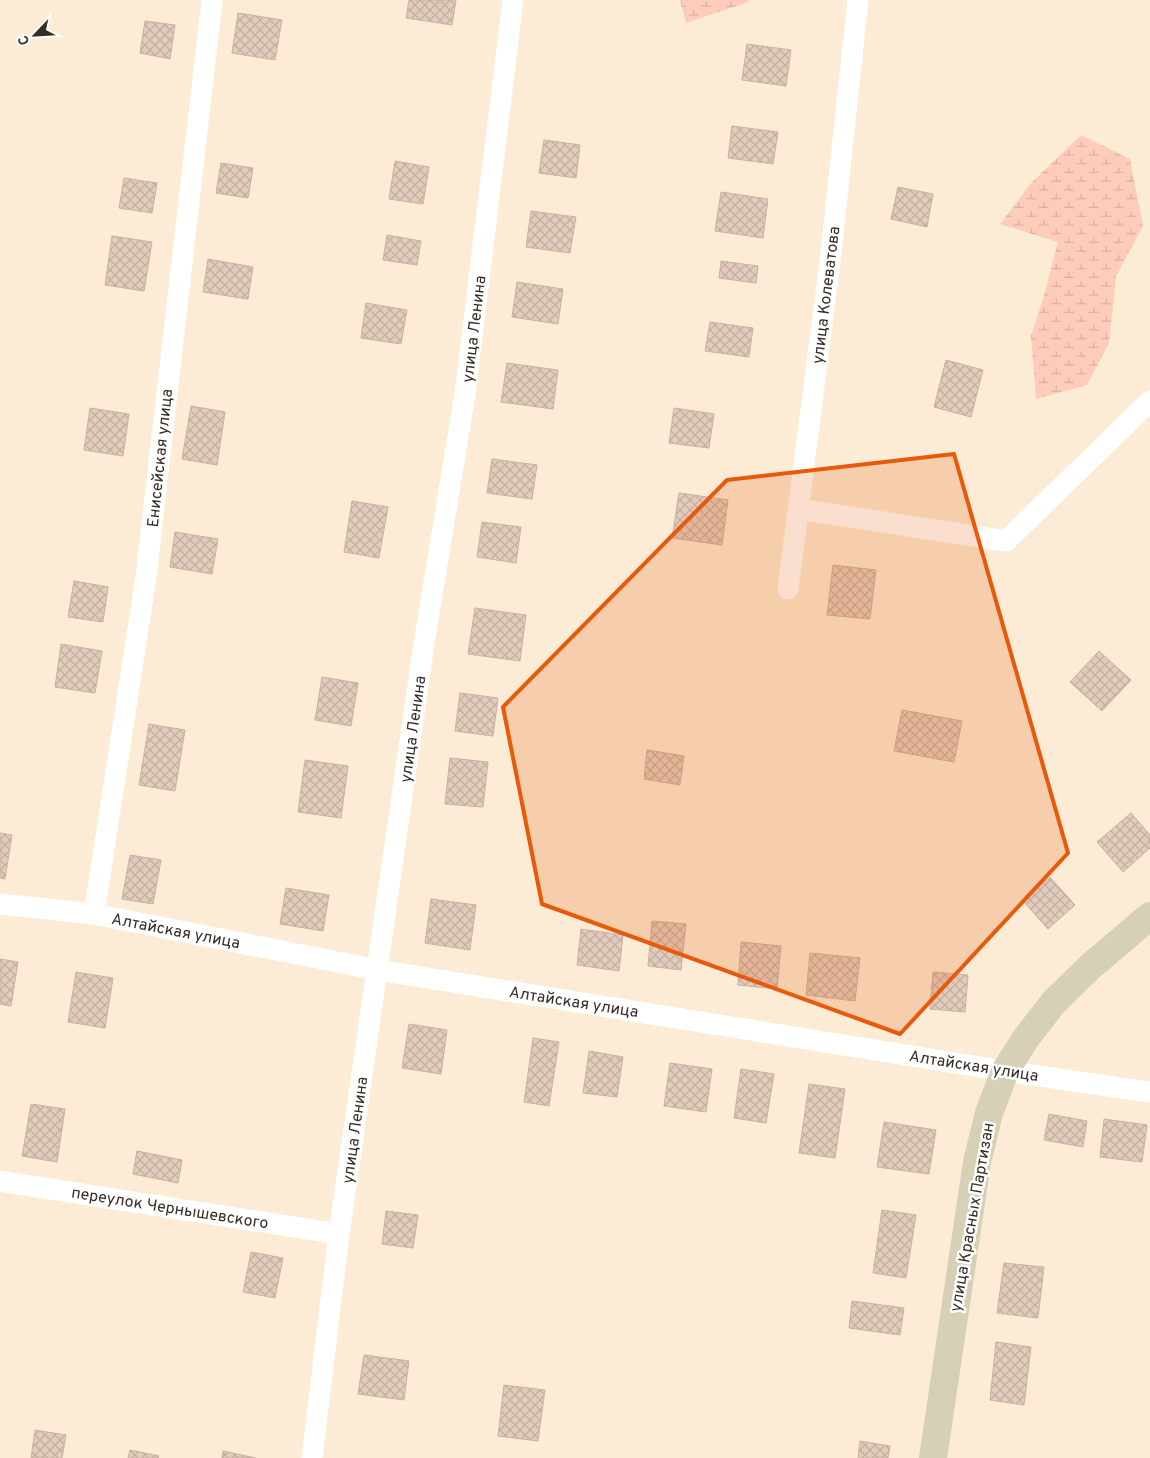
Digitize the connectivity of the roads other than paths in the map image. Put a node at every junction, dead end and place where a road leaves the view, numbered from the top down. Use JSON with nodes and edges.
{"nodes":[{"id":1,"x":212,"y":0,"type":"edge"},
{"id":2,"x":512,"y":0,"type":"edge"},
{"id":3,"x":858,"y":0,"type":"edge"},
{"id":4,"x":1150,"y":401,"type":"edge"},
{"id":5,"x":798,"y":510,"type":"junction"},
{"id":6,"x":788,"y":589,"type":"dead end"},
{"id":7,"x":0,"y":904,"type":"edge"},
{"id":8,"x":94,"y":914,"type":"junction"},
{"id":9,"x":1150,"y":916,"type":"edge"},
{"id":10,"x":378,"y":970,"type":"junction"},
{"id":11,"x":1005,"y":1071,"type":"junction"},
{"id":12,"x":1150,"y":1092,"type":"edge"},
{"id":13,"x":0,"y":1181,"type":"edge"},
{"id":14,"x":339,"y":1234,"type":"junction"},
{"id":15,"x":312,"y":1458,"type":"edge"},
{"id":16,"x":933,"y":1458,"type":"edge"}],
"edges":[{"from":1,"to":8,"type":"street","name":"Енисейская улица"},
{"from":2,"to":10,"type":"street","name":"улица Ленина"},
{"from":3,"to":5,"type":"street","name":"улица Колеватова"},
{"from":4,"to":5,"type":"street"},
{"from":5,"to":6,"type":"street","name":"улица Колеватова"},
{"from":7,"to":8,"type":"street","name":"Алтайская улица"},
{"from":8,"to":10,"type":"street","name":"Алтайская улица"},
{"from":9,"to":11,"type":"main road","name":"улица Красных Партизан"},
{"from":10,"to":11,"type":"street","name":"Алтайская улица"},
{"from":10,"to":14,"type":"street","name":"улица Ленина"},
{"from":11,"to":12,"type":"street","name":"Алтайская улица"},
{"from":11,"to":16,"type":"main road","name":"улица Красных Партизан"},
{"from":13,"to":14,"type":"street","name":"переулок Чернышевского"},
{"from":14,"to":15,"type":"street","name":"улица Ленина"}]}
